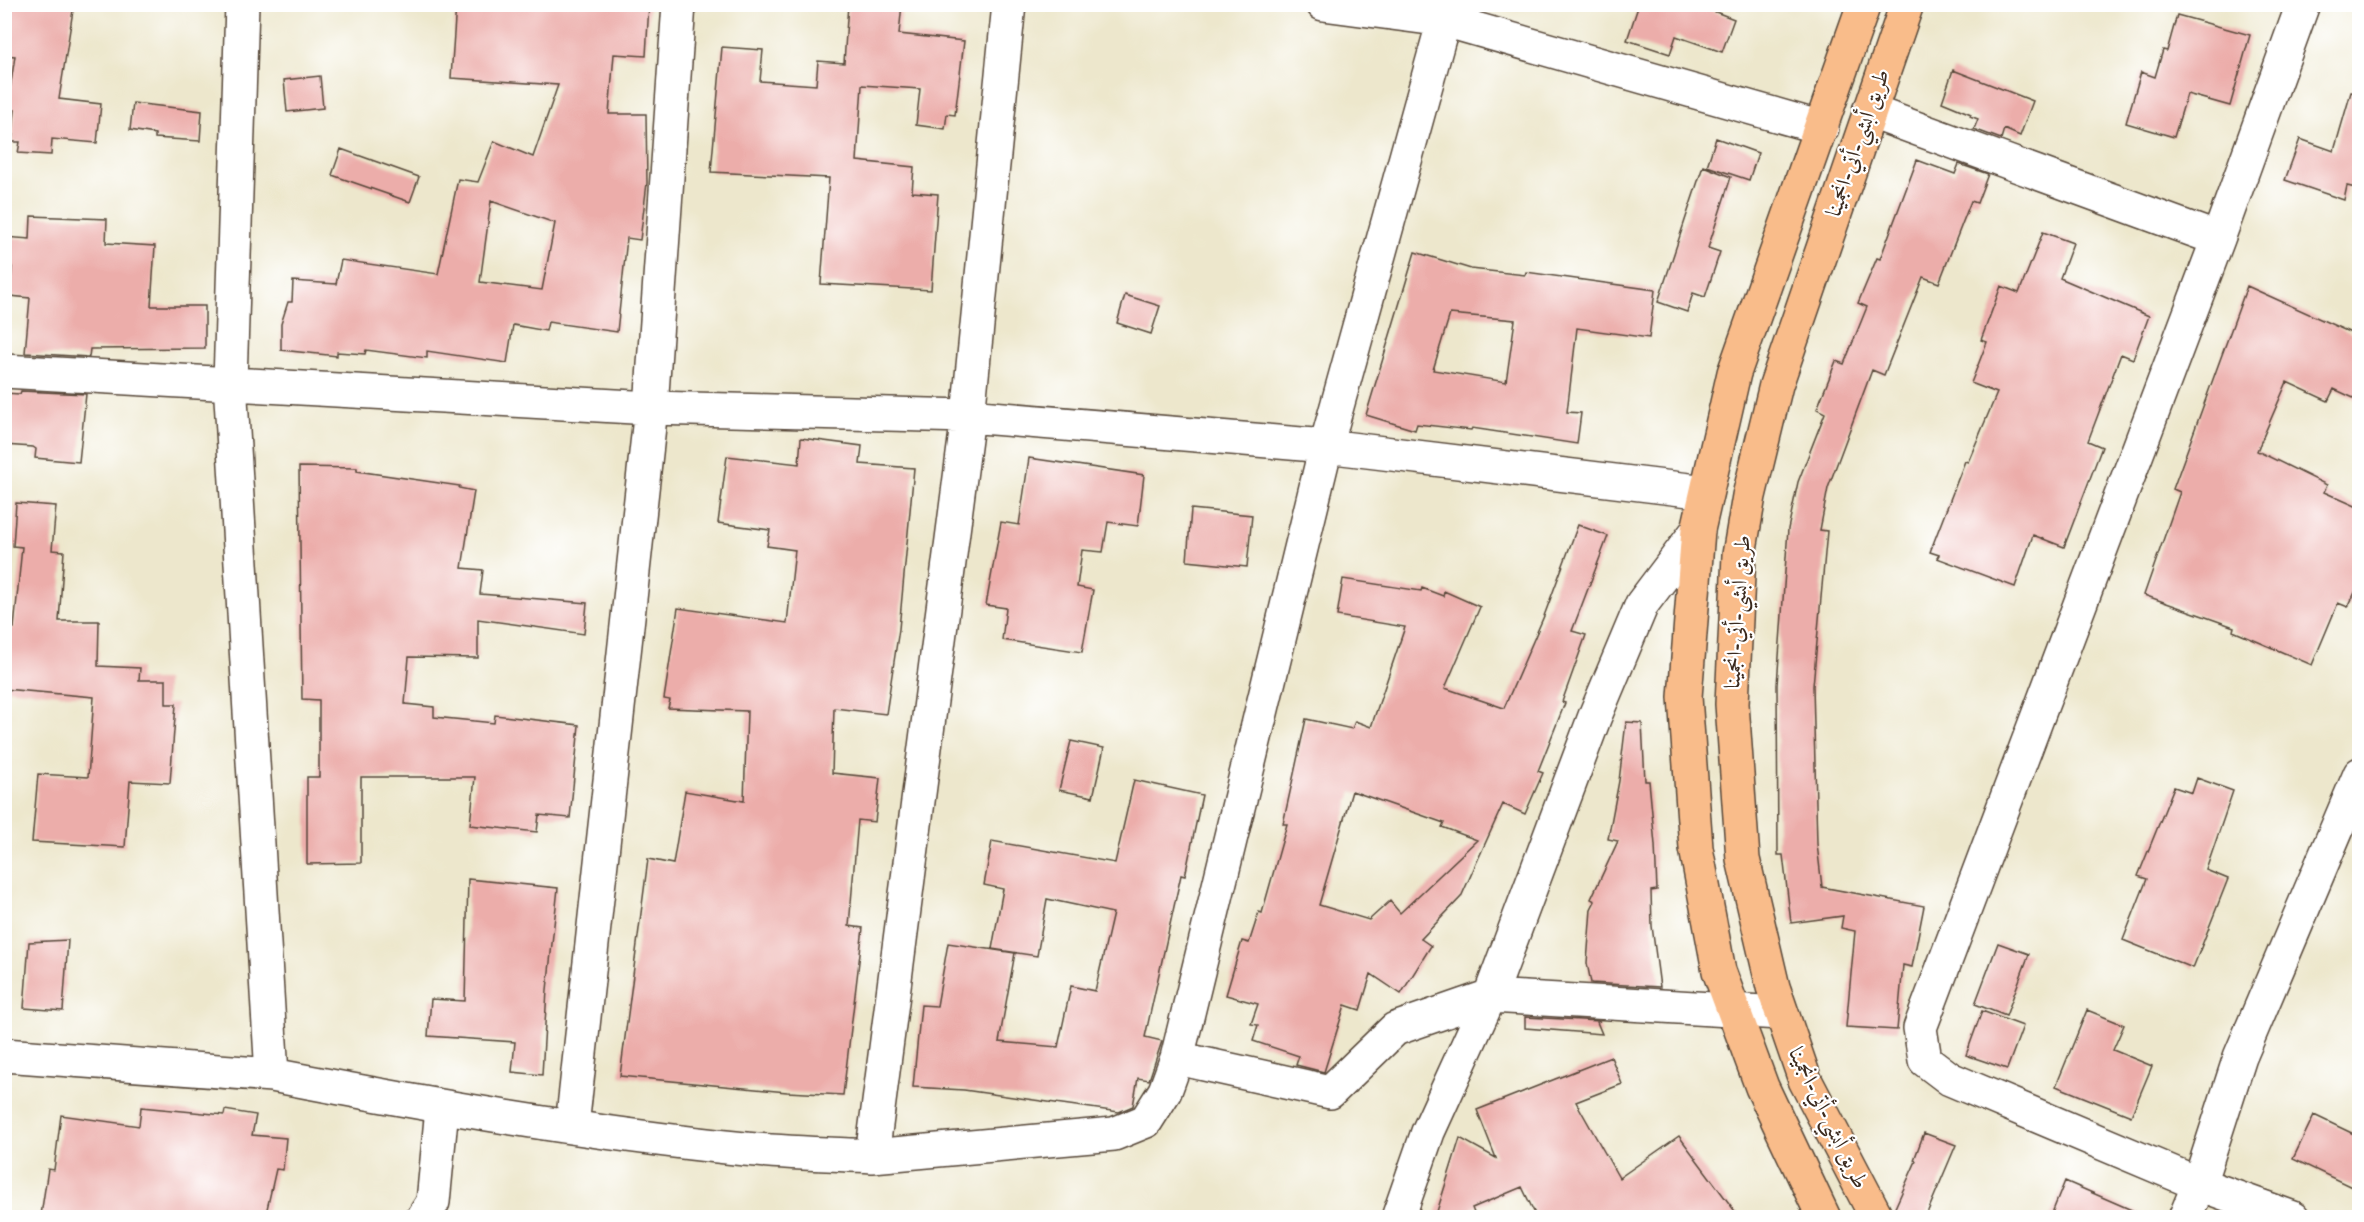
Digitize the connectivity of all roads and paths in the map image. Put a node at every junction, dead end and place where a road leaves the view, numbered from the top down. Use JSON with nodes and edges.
{"nodes":[{"id":1,"x":242,"y":4,"type":"edge"},
{"id":2,"x":679,"y":4,"type":"edge"},
{"id":3,"x":1009,"y":4,"type":"edge"},
{"id":4,"x":1323,"y":4,"type":"edge"},
{"id":5,"x":1864,"y":4,"type":"edge"},
{"id":6,"x":1907,"y":4,"type":"edge"},
{"id":7,"x":2303,"y":4,"type":"edge"},
{"id":8,"x":1444,"y":20,"type":"junction"},
{"id":9,"x":1869,"y":111,"type":"junction"},
{"id":10,"x":1822,"y":128,"type":"junction"},
{"id":11,"x":2218,"y":239,"type":"junction"},
{"id":12,"x":4,"y":370,"type":"edge"},
{"id":13,"x":230,"y":382,"type":"junction"},
{"id":14,"x":651,"y":408,"type":"junction"},
{"id":15,"x":968,"y":416,"type":"junction"},
{"id":16,"x":1326,"y":446,"type":"junction"},
{"id":17,"x":1706,"y":492,"type":"junction"},
{"id":18,"x":1698,"y":530,"type":"junction"},
{"id":19,"x":2360,"y":774,"type":"edge"},
{"id":20,"x":1490,"y":996,"type":"junction"},
{"id":21,"x":1734,"y":1012,"type":"junction"},
{"id":22,"x":1780,"y":1013,"type":"junction"},
{"id":23,"x":4,"y":1055,"type":"edge"},
{"id":24,"x":1177,"y":1058,"type":"junction"},
{"id":25,"x":272,"y":1075,"type":"junction"},
{"id":26,"x":442,"y":1108,"type":"junction"},
{"id":27,"x":572,"y":1126,"type":"junction"},
{"id":28,"x":872,"y":1156,"type":"junction"},
{"id":29,"x":2199,"y":1184,"type":"junction"},
{"id":30,"x":423,"y":1218,"type":"edge"},
{"id":31,"x":1398,"y":1218,"type":"edge"},
{"id":32,"x":1824,"y":1218,"type":"edge"},
{"id":33,"x":1877,"y":1218,"type":"edge"},
{"id":34,"x":2185,"y":1218,"type":"edge"},
{"id":35,"x":2294,"y":1218,"type":"edge"}],
"edges":[{"from":1,"to":13,"type":"street"},
{"from":2,"to":14,"type":"street"},
{"from":3,"to":15,"type":"street"},
{"from":4,"to":8,"type":"street"},
{"from":5,"to":10,"type":"highway"},
{"from":6,"to":9,"type":"highway","name":"طريق أبشي-أتي-انجمينا"},
{"from":7,"to":11,"type":"street"},
{"from":8,"to":10,"type":"street"},
{"from":8,"to":16,"type":"street"},
{"from":9,"to":11,"type":"street"},
{"from":9,"to":22,"type":"highway","name":"طريق أبشي-أتي-انجمينا"},
{"from":10,"to":17,"type":"highway"},
{"from":11,"to":29,"type":"street"},
{"from":12,"to":13,"type":"street"},
{"from":13,"to":14,"type":"street"},
{"from":13,"to":25,"type":"street"},
{"from":14,"to":15,"type":"street"},
{"from":14,"to":27,"type":"street"},
{"from":15,"to":16,"type":"street"},
{"from":15,"to":28,"type":"street"},
{"from":16,"to":17,"type":"street"},
{"from":16,"to":24,"type":"street"},
{"from":17,"to":18,"type":"highway"},
{"from":18,"to":20,"type":"street"},
{"from":18,"to":21,"type":"highway"},
{"from":19,"to":29,"type":"street"},
{"from":20,"to":21,"type":"street"},
{"from":20,"to":24,"type":"street"},
{"from":20,"to":31,"type":"street"},
{"from":21,"to":22,"type":"street"},
{"from":21,"to":32,"type":"highway"},
{"from":22,"to":33,"type":"highway","name":"طريق أبشي-أتي-انجمينا"},
{"from":23,"to":25,"type":"street"},
{"from":24,"to":28,"type":"street"},
{"from":25,"to":26,"type":"street"},
{"from":26,"to":27,"type":"street"},
{"from":26,"to":30,"type":"street"},
{"from":27,"to":28,"type":"street"},
{"from":29,"to":34,"type":"street"},
{"from":29,"to":35,"type":"street"}]}
